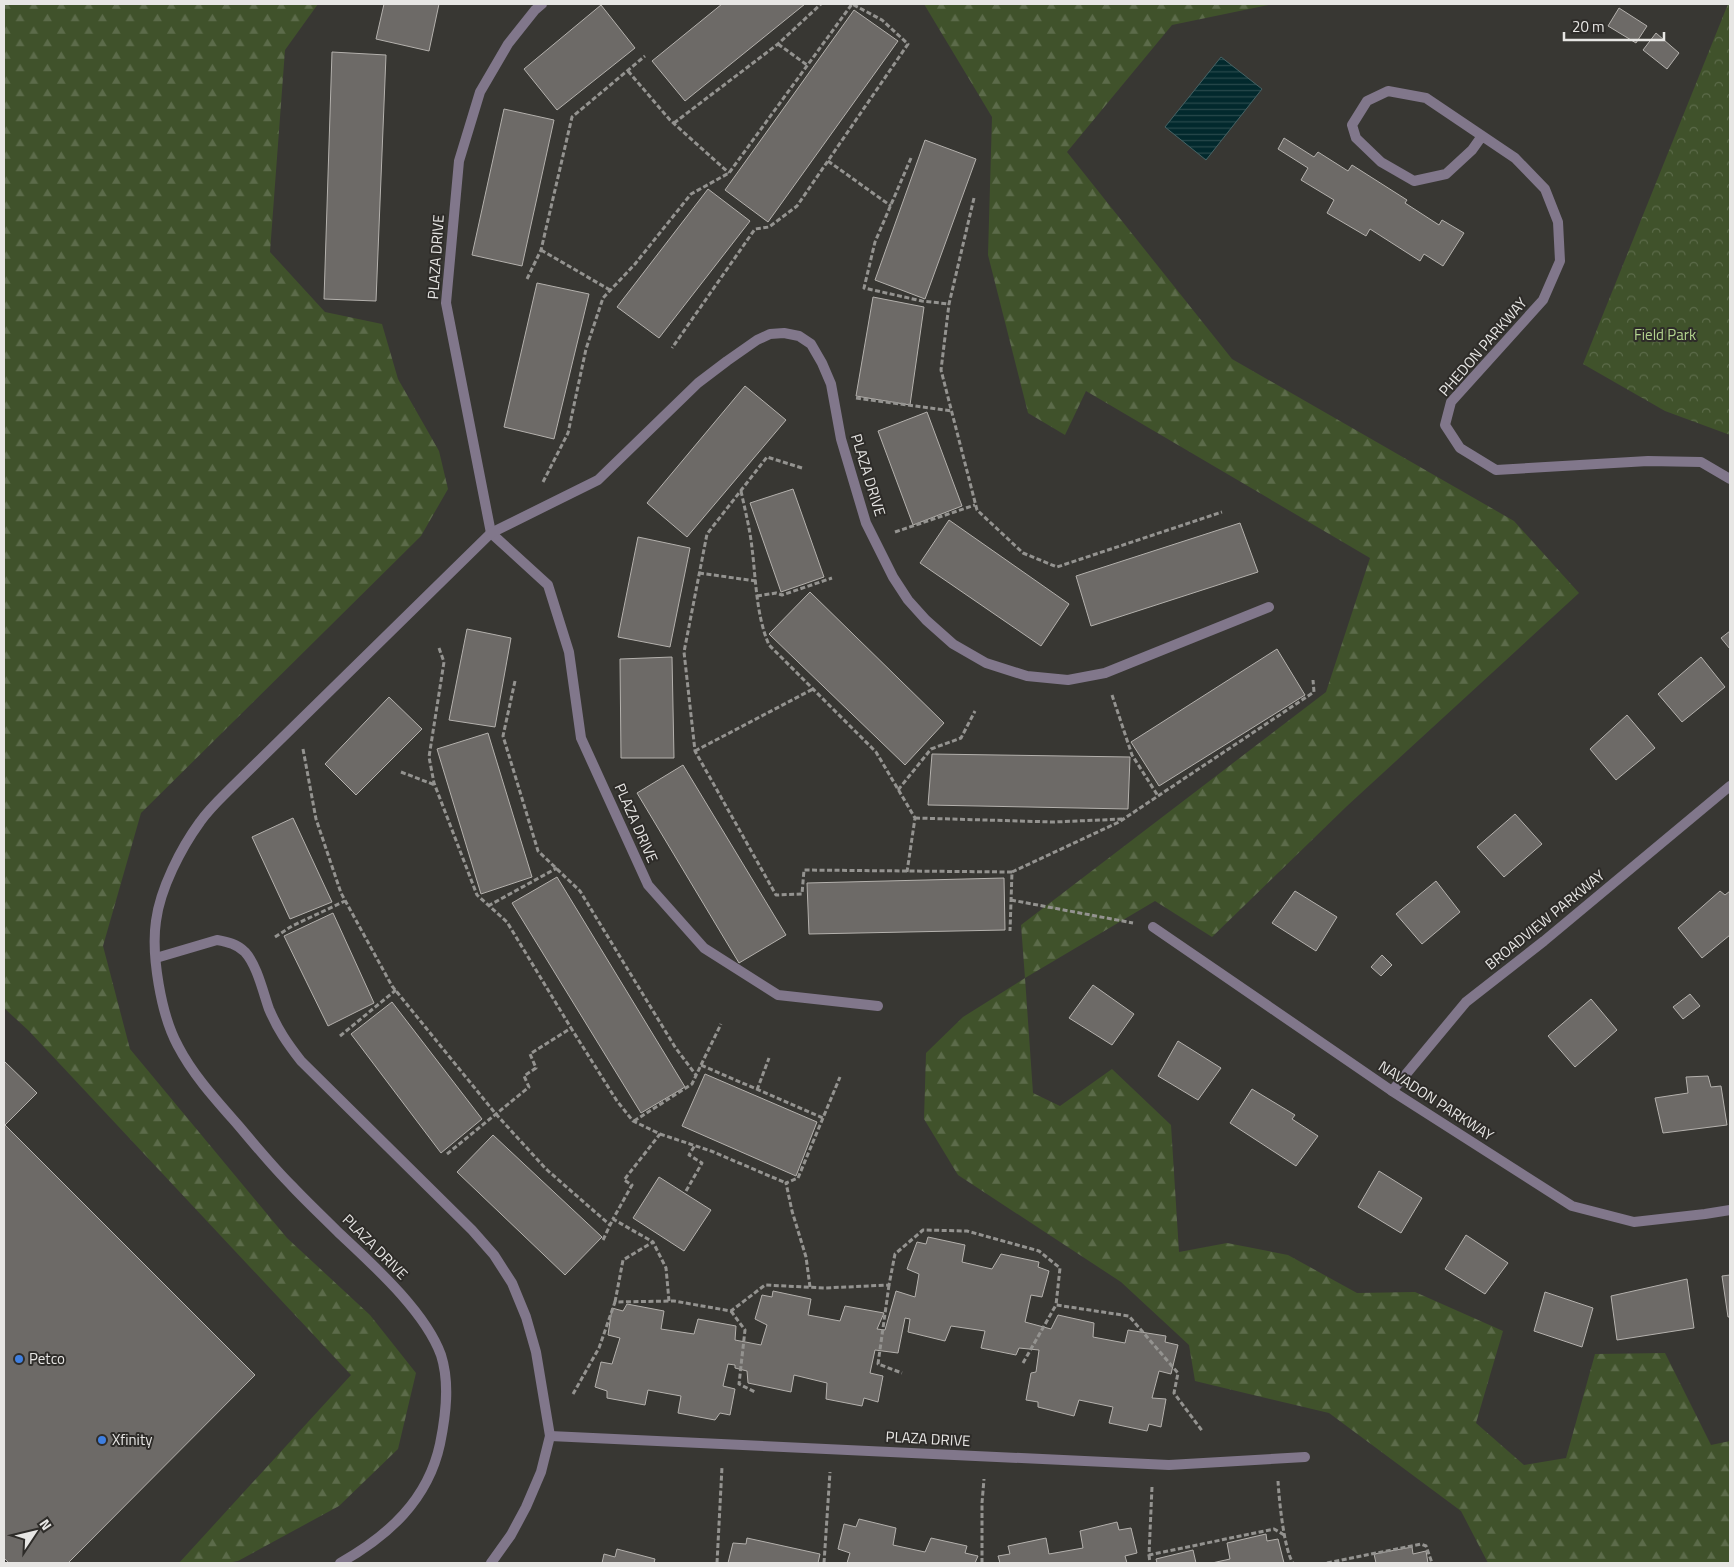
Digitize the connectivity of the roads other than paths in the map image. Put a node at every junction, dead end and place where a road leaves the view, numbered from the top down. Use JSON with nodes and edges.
{"nodes":[{"id":1,"x":542,"y":4,"type":"edge"},
{"id":2,"x":1482,"y":136,"type":"junction"},
{"id":3,"x":1730,"y":479,"type":"edge"},
{"id":4,"x":491,"y":533,"type":"junction"},
{"id":5,"x":1268,"y":607,"type":"dead end"},
{"id":6,"x":1730,"y":786,"type":"edge"},
{"id":7,"x":1153,"y":927,"type":"road end"},
{"id":8,"x":156,"y":958,"type":"junction"},
{"id":9,"x":878,"y":1006,"type":"dead end"},
{"id":10,"x":1392,"y":1091,"type":"junction"},
{"id":11,"x":1730,"y":1210,"type":"edge"},
{"id":12,"x":550,"y":1436,"type":"junction"},
{"id":13,"x":1305,"y":1456,"type":"dead end"},
{"id":14,"x":340,"y":1563,"type":"edge"},
{"id":15,"x":491,"y":1563,"type":"edge"}],
"edges":[{"from":1,"to":4,"type":"street","name":"PLAZA DRIVE"},
{"from":2,"to":2,"type":"street","name":"PHEDON PARKWAY"},
{"from":2,"to":3,"type":"street","name":"PHEDON PARKWAY"},
{"from":4,"to":5,"type":"street","name":"PLAZA DRIVE"},
{"from":4,"to":8,"type":"street","name":"PLAZA DRIVE"},
{"from":4,"to":9,"type":"street","name":"PLAZA DRIVE"},
{"from":6,"to":10,"type":"street","name":"BROADVIEW PARKWAY"},
{"from":7,"to":10,"type":"street","name":"NAVADON PARKWAY"},
{"from":8,"to":12,"type":"street"},
{"from":8,"to":14,"type":"street","name":"PLAZA DRIVE"},
{"from":10,"to":11,"type":"street","name":"NAVADON PARKWAY"},
{"from":12,"to":13,"type":"street","name":"PLAZA DRIVE"},
{"from":12,"to":15,"type":"street"}]}
